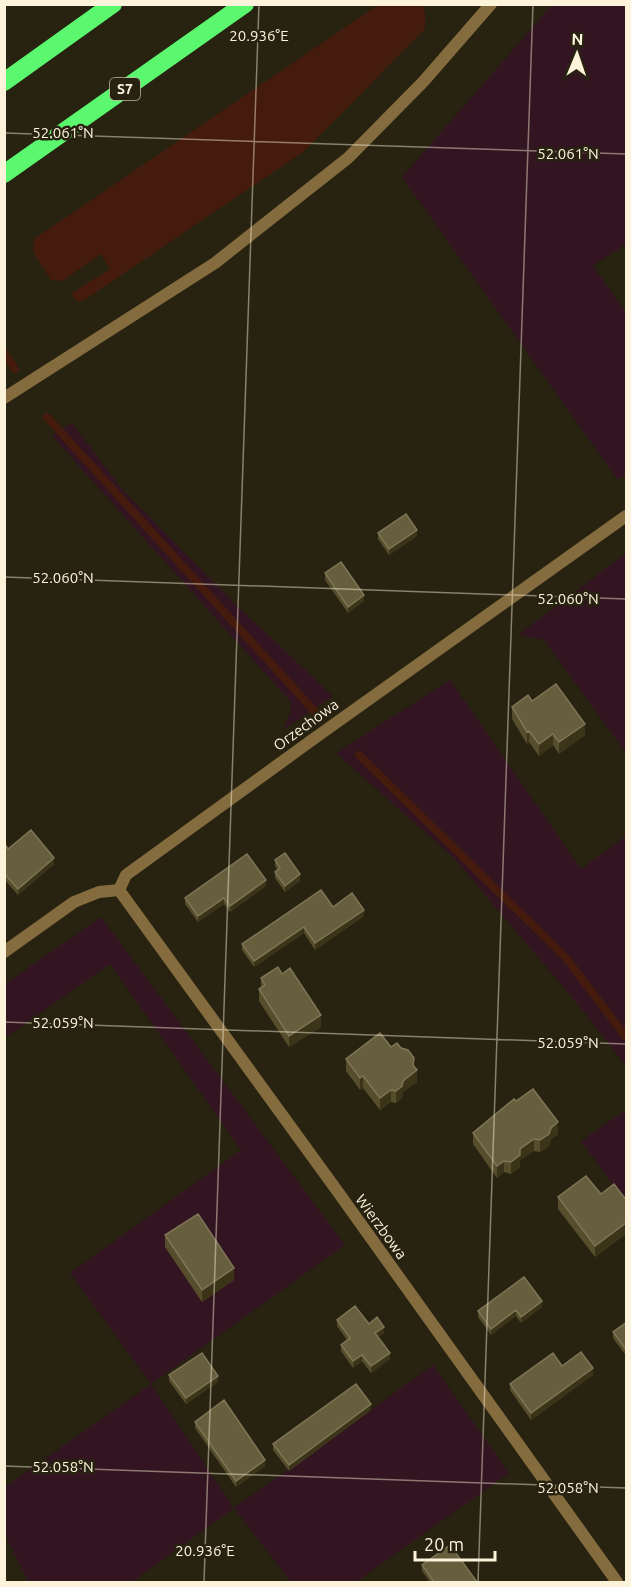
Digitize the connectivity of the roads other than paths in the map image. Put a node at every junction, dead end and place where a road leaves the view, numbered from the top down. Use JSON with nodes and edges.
{"nodes":[{"id":1,"x":113,"y":4,"type":"edge"},
{"id":2,"x":245,"y":4,"type":"edge"},
{"id":3,"x":490,"y":4,"type":"edge"},
{"id":4,"x":4,"y":82,"type":"edge"},
{"id":5,"x":4,"y":174,"type":"edge"},
{"id":6,"x":4,"y":398,"type":"edge"},
{"id":7,"x":627,"y":516,"type":"edge"},
{"id":8,"x":119,"y":890,"type":"junction"},
{"id":9,"x":4,"y":952,"type":"edge"},
{"id":10,"x":617,"y":1582,"type":"edge"}],
"edges":[{"from":1,"to":4,"type":"highway"},
{"from":2,"to":5,"type":"highway","number":"S7"},
{"from":3,"to":6,"type":"street"},
{"from":7,"to":8,"type":"street","name":"Orzechowa"},
{"from":8,"to":9,"type":"street"},
{"from":8,"to":10,"type":"street","name":"Wierzbowa"}]}
